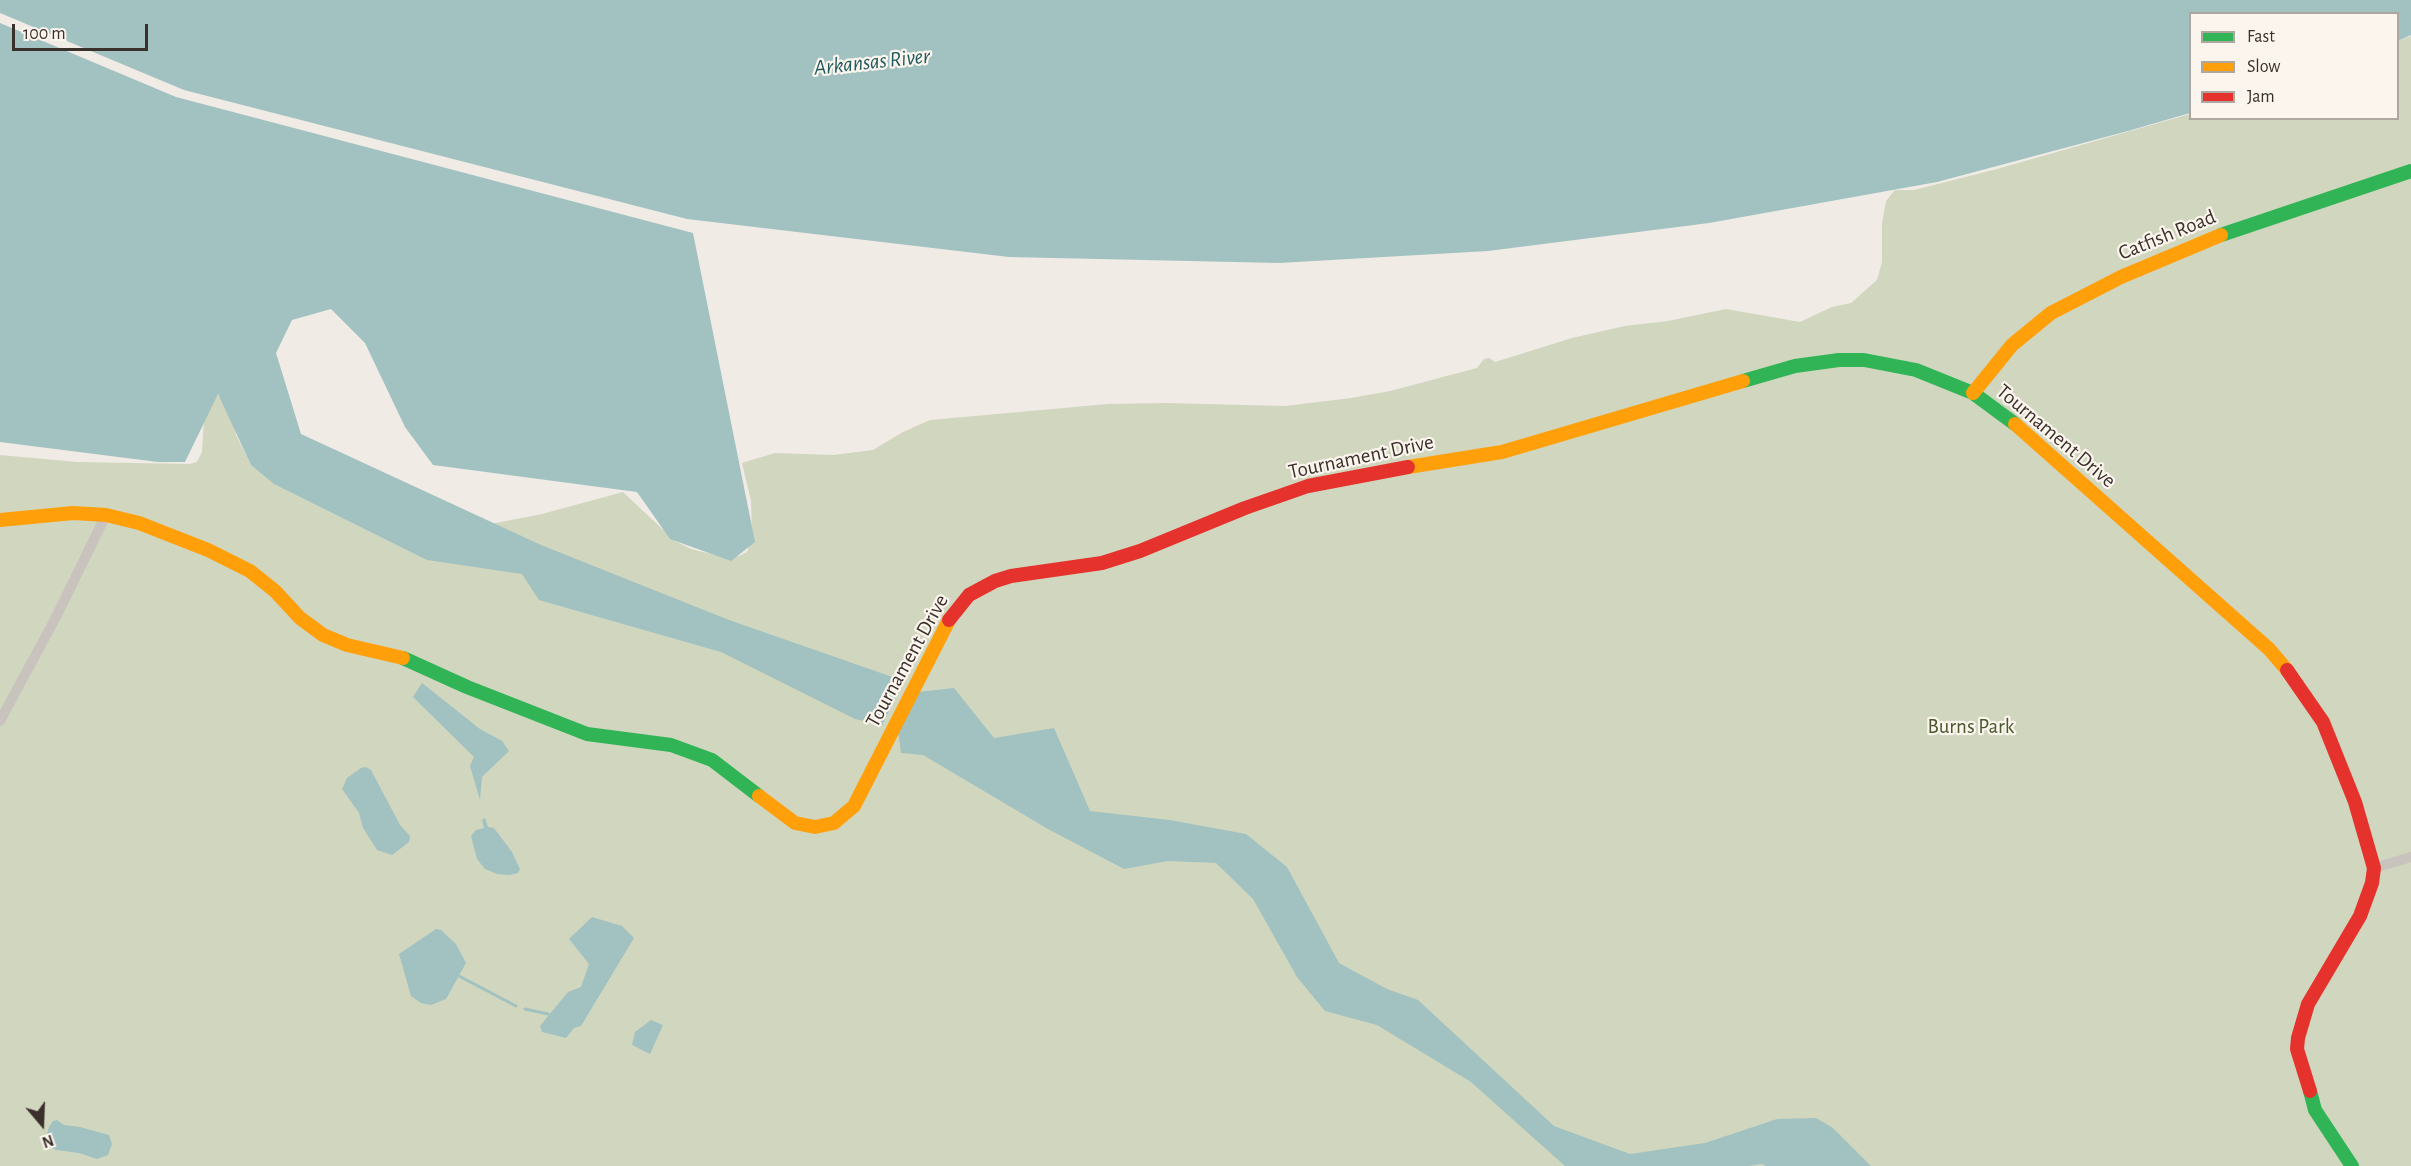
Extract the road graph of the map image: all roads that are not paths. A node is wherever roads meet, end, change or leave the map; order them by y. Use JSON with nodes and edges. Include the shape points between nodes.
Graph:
{"nodes":[{"id":1,"x":2411,"y":171,"type":"edge"},
{"id":2,"x":1972,"y":393,"type":"junction"},
{"id":3,"x":106,"y":515,"type":"junction"},
{"id":4,"x":0,"y":520,"type":"edge"},
{"id":5,"x":0,"y":722,"type":"edge"},
{"id":6,"x":2411,"y":857,"type":"edge"},
{"id":7,"x":2374,"y":868,"type":"junction"},
{"id":8,"x":2352,"y":1166,"type":"edge"}],
"edges":[{"from":1,"to":2,"type":"street","name":"Catfish Road","via":[[2202,242],[2121,277],[2032,327]]},
{"from":2,"to":3,"type":"street","name":"Tournament Drive","via":[[1916,369],[1881,362],[1812,363],[1502,452],[1308,486],[1140,551],[1102,562],[1011,576],[986,585],[969,595],[951,616],[854,806],[834,823],[815,827],[795,823],[712,760],[671,745],[587,734],[397,655],[323,635],[250,571],[139,523]]},
{"from":2,"to":7,"type":"street","name":"Tournament Drive","via":[[2009,419],[2256,637],[2287,669],[2314,705],[2342,764]]},
{"from":3,"to":4,"type":"street","name":"Tournament Drive","via":[[72,513]]},
{"from":3,"to":5,"type":"street"},
{"from":6,"to":7,"type":"street"},
{"from":7,"to":8,"type":"street","name":"Tournament Drive","via":[[2360,916],[2308,1004],[2298,1038],[2299,1060],[2315,1110]]}]}
